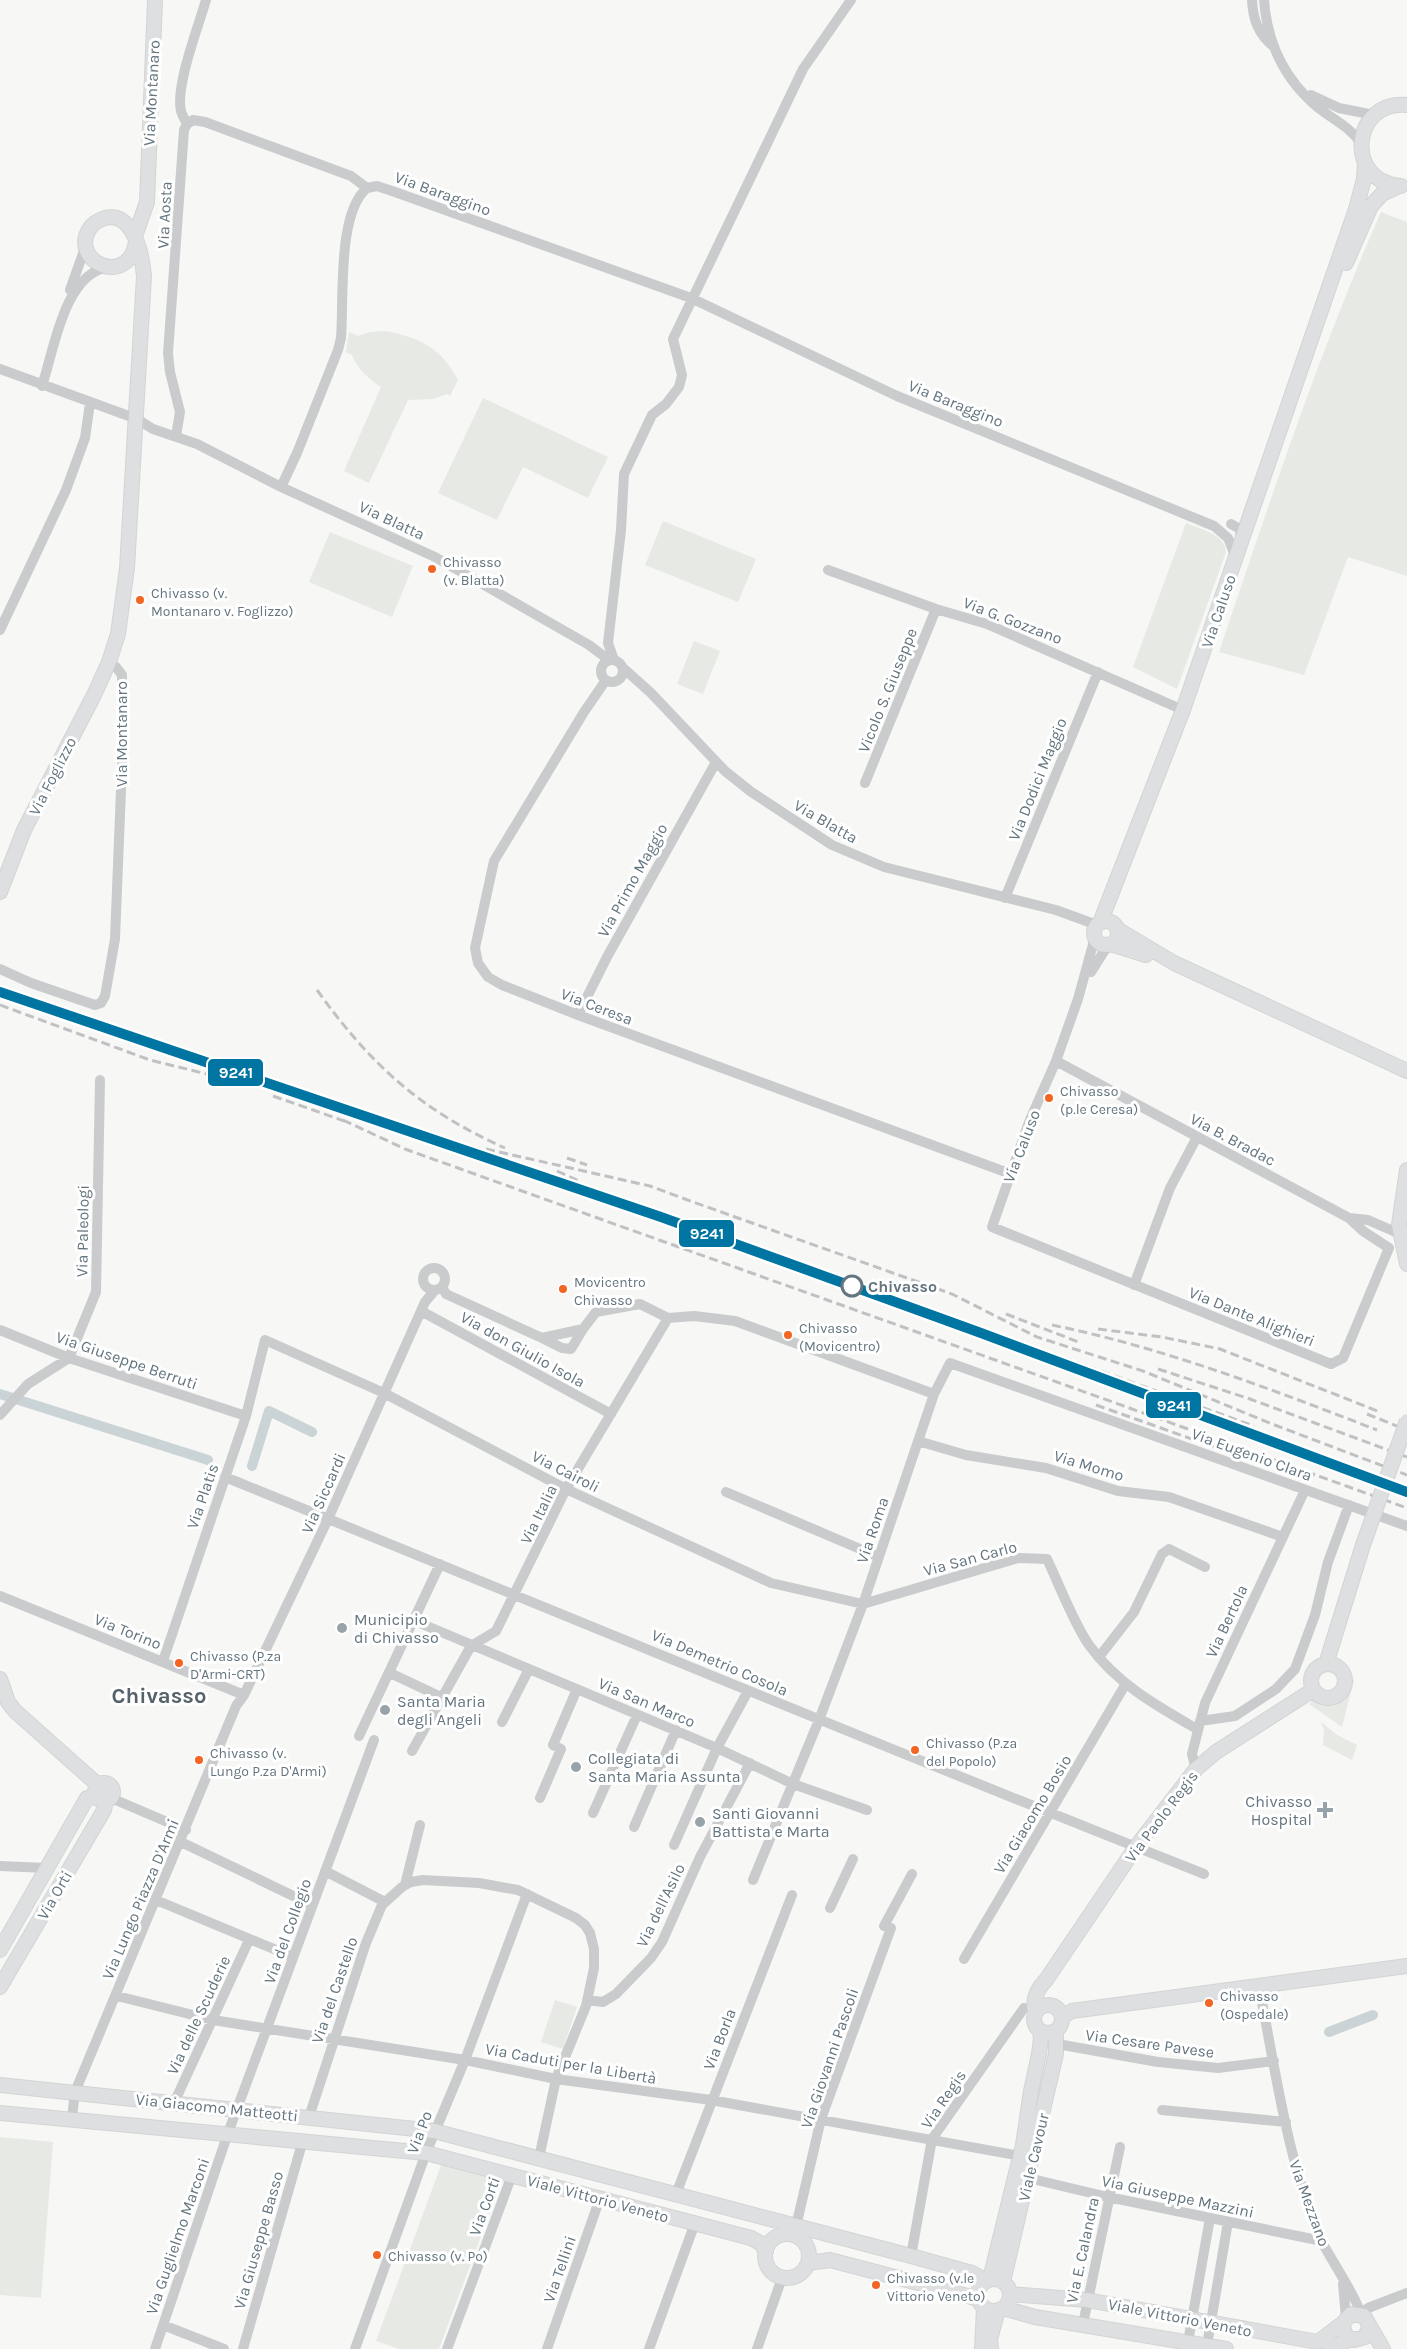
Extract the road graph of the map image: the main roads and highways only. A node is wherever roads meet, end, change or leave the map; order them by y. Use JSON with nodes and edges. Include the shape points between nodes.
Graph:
{"nodes":[{"id":1,"x":155,"y":0,"type":"edge"},
{"id":2,"x":1406,"y":104,"type":"edge"},
{"id":3,"x":1365,"y":163,"type":"junction"},
{"id":4,"x":147,"y":186,"type":"junction"},
{"id":5,"x":1403,"y":186,"type":"edge"},
{"id":6,"x":115,"y":218,"type":"junction"},
{"id":7,"x":135,"y":239,"type":"junction"},
{"id":8,"x":114,"y":266,"type":"junction"},
{"id":9,"x":142,"y":291,"type":"junction"},
{"id":10,"x":1315,"y":327,"type":"junction"},
{"id":11,"x":109,"y":662,"type":"joint"},
{"id":12,"x":0,"y":892,"type":"edge"},
{"id":13,"x":1113,"y":892,"type":"junction"},
{"id":14,"x":1116,"y":928,"type":"junction"},
{"id":15,"x":1097,"y":929,"type":"junction"},
{"id":16,"x":1109,"y":945,"type":"junction"},
{"id":17,"x":1174,"y":963,"type":"junction"},
{"id":18,"x":1407,"y":1071,"type":"edge"},
{"id":19,"x":1407,"y":1170,"type":"edge"},
{"id":20,"x":1407,"y":1264,"type":"edge"},
{"id":21,"x":1407,"y":1421,"type":"edge"},
{"id":22,"x":1326,"y":1664,"type":"junction"},
{"id":23,"x":0,"y":1679,"type":"edge"},
{"id":24,"x":1313,"y":1690,"type":"junction"},
{"id":25,"x":103,"y":1795,"type":"junction"},
{"id":26,"x":0,"y":1950,"type":"edge"},
{"id":27,"x":1407,"y":1966,"type":"edge"},
{"id":28,"x":1046,"y":1980,"type":"junction"},
{"id":29,"x":0,"y":1987,"type":"edge"},
{"id":30,"x":1030,"y":2011,"type":"junction"},
{"id":31,"x":1058,"y":2025,"type":"junction"},
{"id":32,"x":1040,"y":2031,"type":"junction"},
{"id":33,"x":0,"y":2085,"type":"edge"},
{"id":34,"x":0,"y":2113,"type":"edge"},
{"id":35,"x":435,"y":2131,"type":"joint"},
{"id":36,"x":426,"y":2152,"type":"joint"},
{"id":37,"x":795,"y":2233,"type":"junction"},
{"id":38,"x":766,"y":2251,"type":"junction"},
{"id":39,"x":808,"y":2263,"type":"junction"},
{"id":40,"x":998,"y":2284,"type":"junction"},
{"id":41,"x":991,"y":2306,"type":"junction"},
{"id":42,"x":1344,"y":2320,"type":"junction"},
{"id":43,"x":1369,"y":2328,"type":"junction"},
{"id":44,"x":1354,"y":2339,"type":"junction"},
{"id":45,"x":982,"y":2349,"type":"edge"},
{"id":46,"x":991,"y":2349,"type":"edge"},
{"id":47,"x":1226,"y":2349,"type":"edge"},
{"id":48,"x":1330,"y":2349,"type":"edge"},
{"id":49,"x":1374,"y":2349,"type":"edge"},
{"id":50,"x":1383,"y":2349,"type":"edge"}],
"edges":[{"from":1,"to":4,"type":"main road","name":"Via Montanaro"},
{"from":2,"to":3,"type":"main road","via":[[1385,108],[1374,115],[1361,143]]},
{"from":3,"to":5,"type":"main road","via":[[1381,180]]},
{"from":3,"to":10,"type":"main road","name":"Via Caluso","via":[[1356,209]]},
{"from":4,"to":6,"type":"main road","name":"Via Montanaro","via":[[139,208]]},
{"from":4,"to":7,"type":"main road","name":"Via Montanaro","via":[[147,202]]},
{"from":5,"to":10,"type":"main road","name":"Via Caluso","via":[[1382,194],[1371,206]]},
{"from":6,"to":7,"type":"main road","via":[[126,222]]},
{"from":6,"to":8,"type":"main road","via":[[94,223],[86,237],[93,260]]},
{"from":7,"to":8,"type":"main road","via":[[130,258]]},
{"from":7,"to":9,"type":"main road","name":"Via Montanaro","via":[[143,269]]},
{"from":8,"to":9,"type":"main road","via":[[134,273]]},
{"from":9,"to":11,"type":"main road","name":"Via Montanaro","via":[[124,599]]},
{"from":10,"to":13,"type":"main road","name":"Via Caluso","via":[[1183,710]]},
{"from":11,"to":12,"type":"main road","name":"Via Foglizzo","via":[[24,830]]},
{"from":13,"to":14,"type":"main road","name":"Via Caluso"},
{"from":13,"to":15,"type":"main road","name":"Via Caluso"},
{"from":14,"to":15,"type":"main road","via":[[1106,921]]},
{"from":14,"to":16,"type":"main road","via":[[1116,939]]},
{"from":14,"to":17,"type":"main road"},
{"from":15,"to":16,"type":"main road","via":[[1100,944]]},
{"from":16,"to":17,"type":"main road"},
{"from":17,"to":18,"type":"main road"},
{"from":19,"to":20,"type":"main road","via":[[1399,1225]]},
{"from":21,"to":22,"type":"main road","bridge":true},
{"from":22,"to":24,"type":"main road","via":[[1313,1674]]},
{"from":22,"to":24,"type":"main road","via":[[1345,1675],[1345,1687],[1328,1699]]},
{"from":23,"to":25,"type":"main road","via":[[15,1711]]},
{"from":24,"to":28,"type":"main road","name":"Via Paolo Regis","via":[[1215,1752],[1196,1769],[1136,1847]]},
{"from":25,"to":26,"type":"main road","name":"Via Orti","via":[[87,1798]]},
{"from":25,"to":29,"type":"main road","name":"Via Orti","via":[[104,1810]]},
{"from":27,"to":31,"type":"main road","via":[[1072,2011]]},
{"from":28,"to":30,"type":"main road","name":"Via Paolo Regis"},
{"from":28,"to":31,"type":"main road"},
{"from":30,"to":31,"type":"main road","via":[[1047,2005]]},
{"from":30,"to":32,"type":"main road","name":"Viale Cavour"},
{"from":31,"to":32,"type":"main road","via":[[1048,2034]]},
{"from":31,"to":40,"type":"main road","name":"Viale Cavour","via":[[1028,2178]]},
{"from":32,"to":40,"type":"main road","name":"Viale Cavour"},
{"from":33,"to":35,"type":"main road","name":"Via Giacomo Matteotti"},
{"from":34,"to":36,"type":"main road","name":"Via Giacomo Matteotti"},
{"from":35,"to":37,"type":"main road","name":"Viale Vittorio Veneto","via":[[774,2220]]},
{"from":36,"to":38,"type":"main road","name":"Viale Vittorio Veneto","via":[[751,2238]]},
{"from":37,"to":38,"type":"main road","via":[[775,2238]]},
{"from":37,"to":39,"type":"main road","via":[[809,2252]]},
{"from":37,"to":40,"type":"main road","name":"Viale Vittorio Veneto","via":[[812,2229],[972,2273]]},
{"from":38,"to":39,"type":"main road","via":[[770,2270],[782,2278],[801,2274]]},
{"from":39,"to":41,"type":"main road","name":"Viale Vittorio Veneto","via":[[830,2260]]},
{"from":40,"to":41,"type":"main road","via":[[1007,2304]]},
{"from":40,"to":41,"type":"main road","via":[[979,2289]]},
{"from":40,"to":42,"type":"main road","name":"Viale Vittorio Veneto","via":[[1318,2342]]},
{"from":41,"to":45,"type":"main road"},
{"from":41,"to":46,"type":"main road"},
{"from":41,"to":47,"type":"main road","name":"Viale Vittorio Veneto"},
{"from":42,"to":43,"type":"main road","name":"Via Mezzano","via":[[1351,2314],[1360,2314]]},
{"from":42,"to":44,"type":"main road","name":"Via Mezzano","via":[[1343,2332]]},
{"from":43,"to":44,"type":"main road","via":[[1365,2337]]},
{"from":43,"to":50,"type":"main road","name":"Via Mezzano"},
{"from":44,"to":48,"type":"main road"},
{"from":44,"to":49,"type":"main road"}]}
